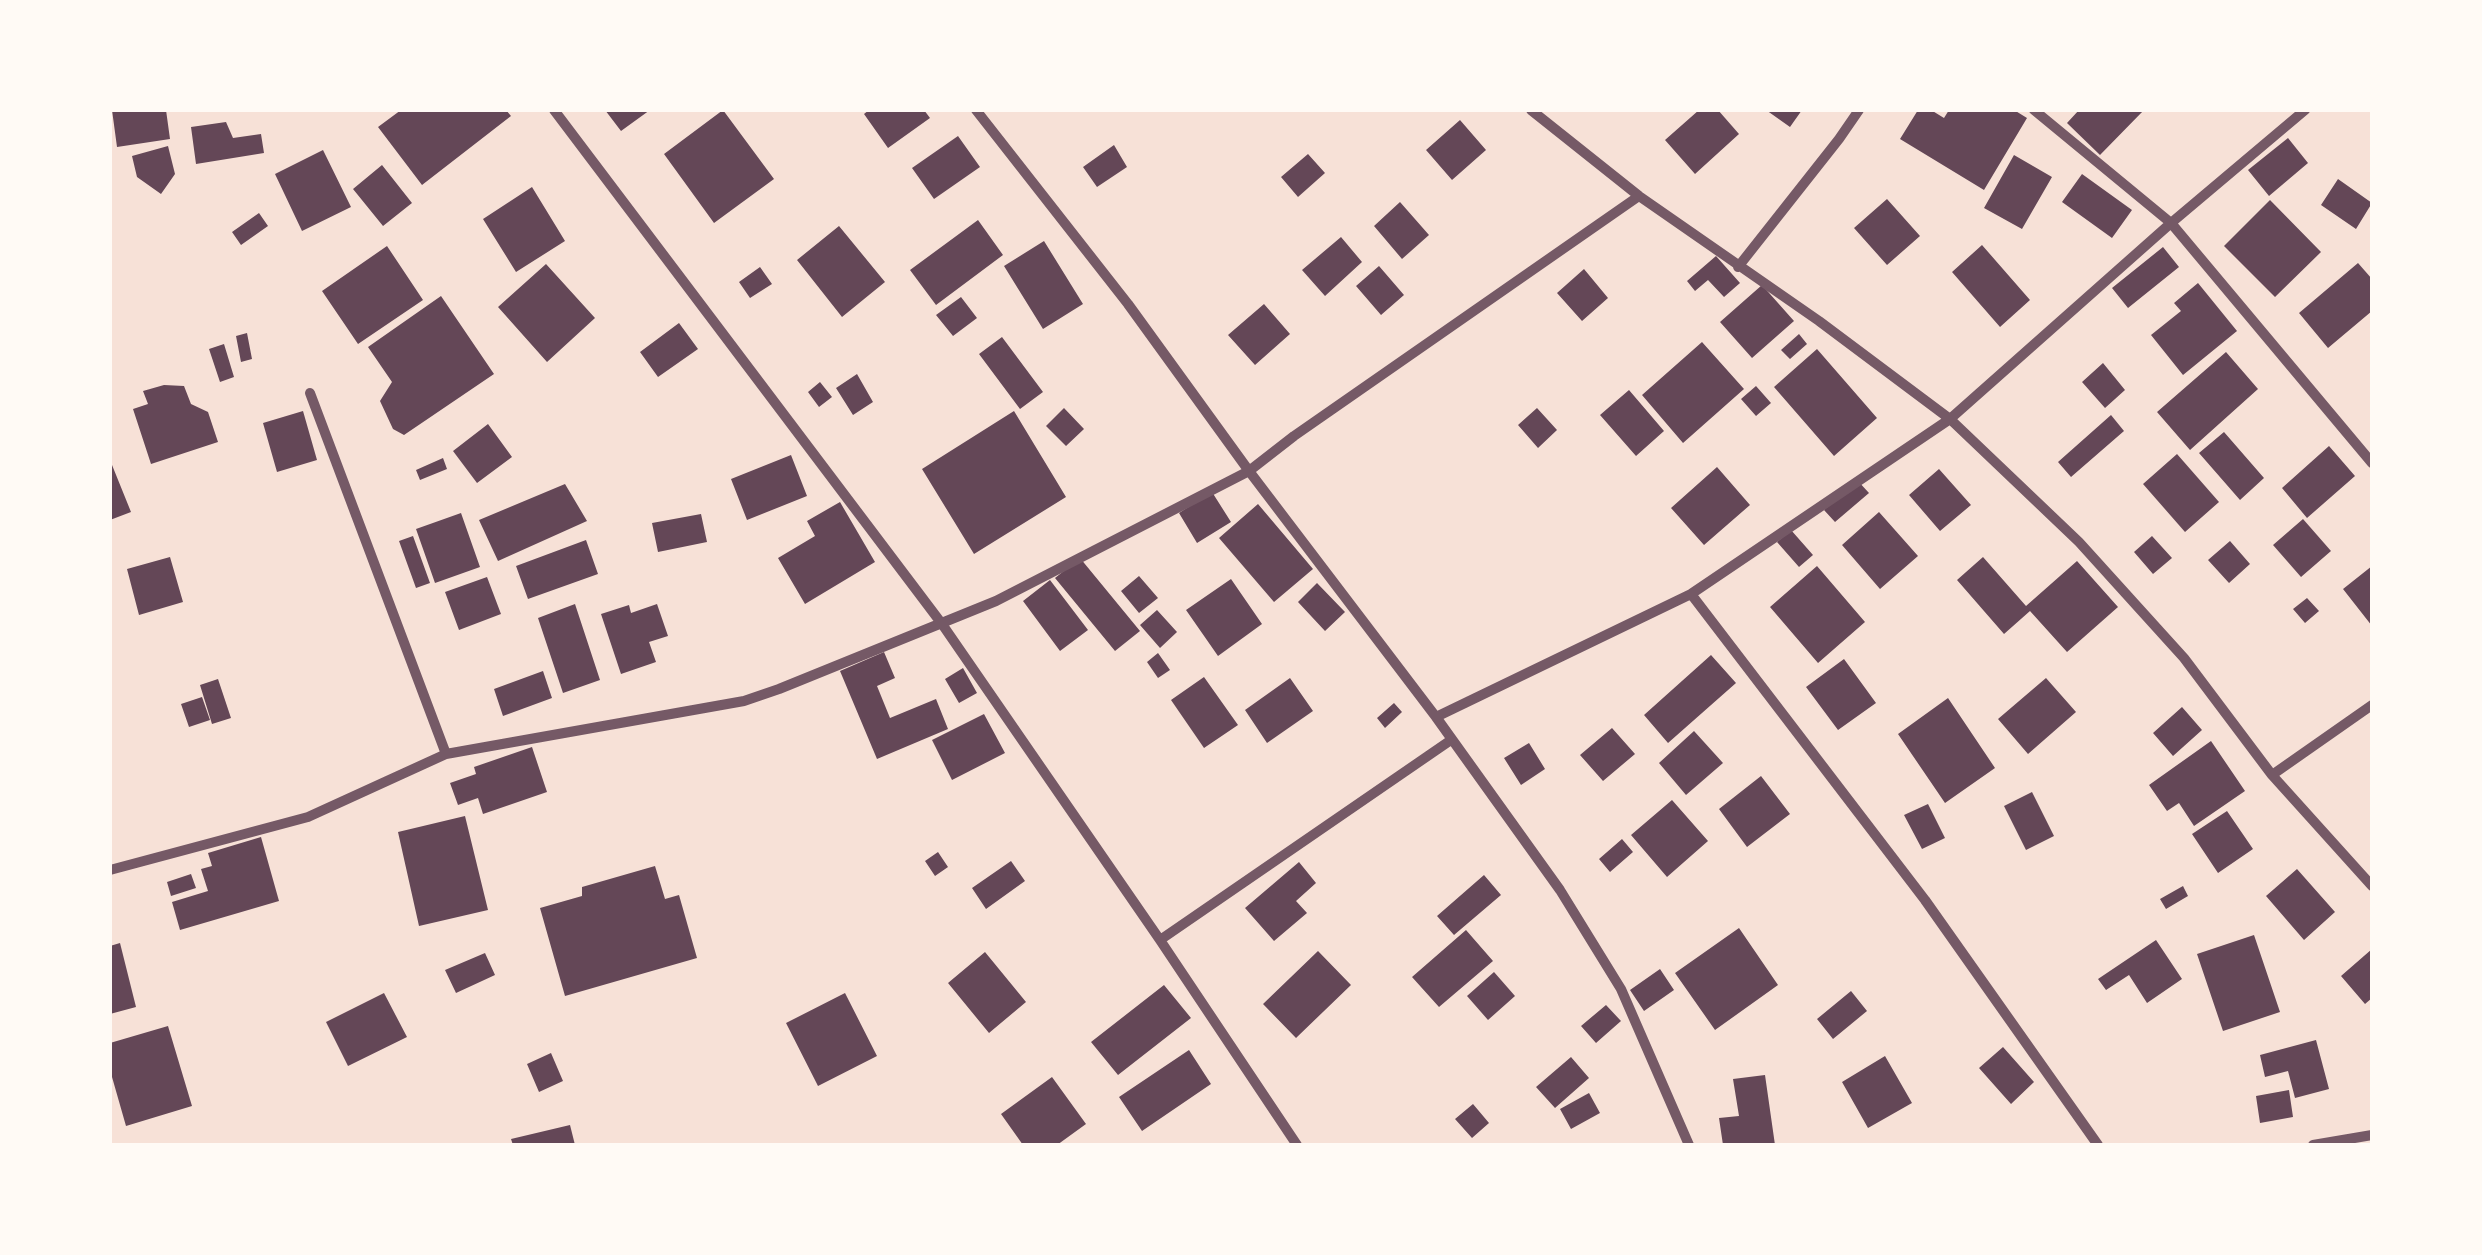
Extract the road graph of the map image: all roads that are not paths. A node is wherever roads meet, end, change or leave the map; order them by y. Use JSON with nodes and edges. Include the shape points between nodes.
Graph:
{"nodes":[{"id":1,"x":554,"y":110,"type":"edge"},
{"id":2,"x":976,"y":110,"type":"edge"},
{"id":3,"x":1532,"y":110,"type":"edge"},
{"id":4,"x":1858,"y":110,"type":"edge"},
{"id":5,"x":2034,"y":110,"type":"edge"},
{"id":6,"x":2305,"y":110,"type":"edge"},
{"id":7,"x":1639,"y":196,"type":"junction"},
{"id":8,"x":2171,"y":223,"type":"junction"},
{"id":9,"x":1738,"y":267,"type":"junction"},
{"id":10,"x":310,"y":393,"type":"dead end"},
{"id":11,"x":1950,"y":419,"type":"junction"},
{"id":12,"x":2372,"y":463,"type":"edge"},
{"id":13,"x":1250,"y":472,"type":"junction"},
{"id":14,"x":1691,"y":594,"type":"junction"},
{"id":15,"x":942,"y":624,"type":"junction"},
{"id":16,"x":2372,"y":705,"type":"edge"},
{"id":17,"x":1436,"y":717,"type":"junction"},
{"id":18,"x":1451,"y":740,"type":"junction"},
{"id":19,"x":446,"y":754,"type":"junction"},
{"id":20,"x":2272,"y":775,"type":"junction"},
{"id":21,"x":110,"y":870,"type":"edge"},
{"id":22,"x":2372,"y":886,"type":"edge"},
{"id":23,"x":1160,"y":940,"type":"junction"},
{"id":24,"x":2372,"y":1135,"type":"edge"},
{"id":25,"x":1297,"y":1145,"type":"edge"},
{"id":26,"x":1689,"y":1145,"type":"edge"},
{"id":27,"x":2098,"y":1145,"type":"edge"},
{"id":28,"x":2314,"y":1145,"type":"edge"}],
"edges":[{"from":1,"to":15,"type":"street"},
{"from":2,"to":13,"type":"street"},
{"from":3,"to":7,"type":"street"},
{"from":4,"to":9,"type":"street"},
{"from":5,"to":8,"type":"street"},
{"from":6,"to":8,"type":"street"},
{"from":7,"to":9,"type":"street"},
{"from":7,"to":13,"type":"street"},
{"from":8,"to":11,"type":"street"},
{"from":8,"to":12,"type":"street"},
{"from":9,"to":11,"type":"street"},
{"from":10,"to":19,"type":"street"},
{"from":11,"to":14,"type":"street"},
{"from":11,"to":20,"type":"street","via":[[2080,542],[2184,658]]},
{"from":13,"to":15,"type":"street"},
{"from":13,"to":17,"type":"street"},
{"from":14,"to":17,"type":"street"},
{"from":14,"to":27,"type":"street","via":[[1925,900]]},
{"from":15,"to":19,"type":"street","via":[[744,700]]},
{"from":15,"to":23,"type":"street"},
{"from":16,"to":20,"type":"street"},
{"from":17,"to":18,"type":"street"},
{"from":18,"to":23,"type":"street"},
{"from":18,"to":26,"type":"street","via":[[1560,890],[1621,989]]},
{"from":19,"to":21,"type":"street","via":[[308,816]]},
{"from":20,"to":22,"type":"street"},
{"from":23,"to":25,"type":"street"},
{"from":24,"to":28,"type":"street"}]}
